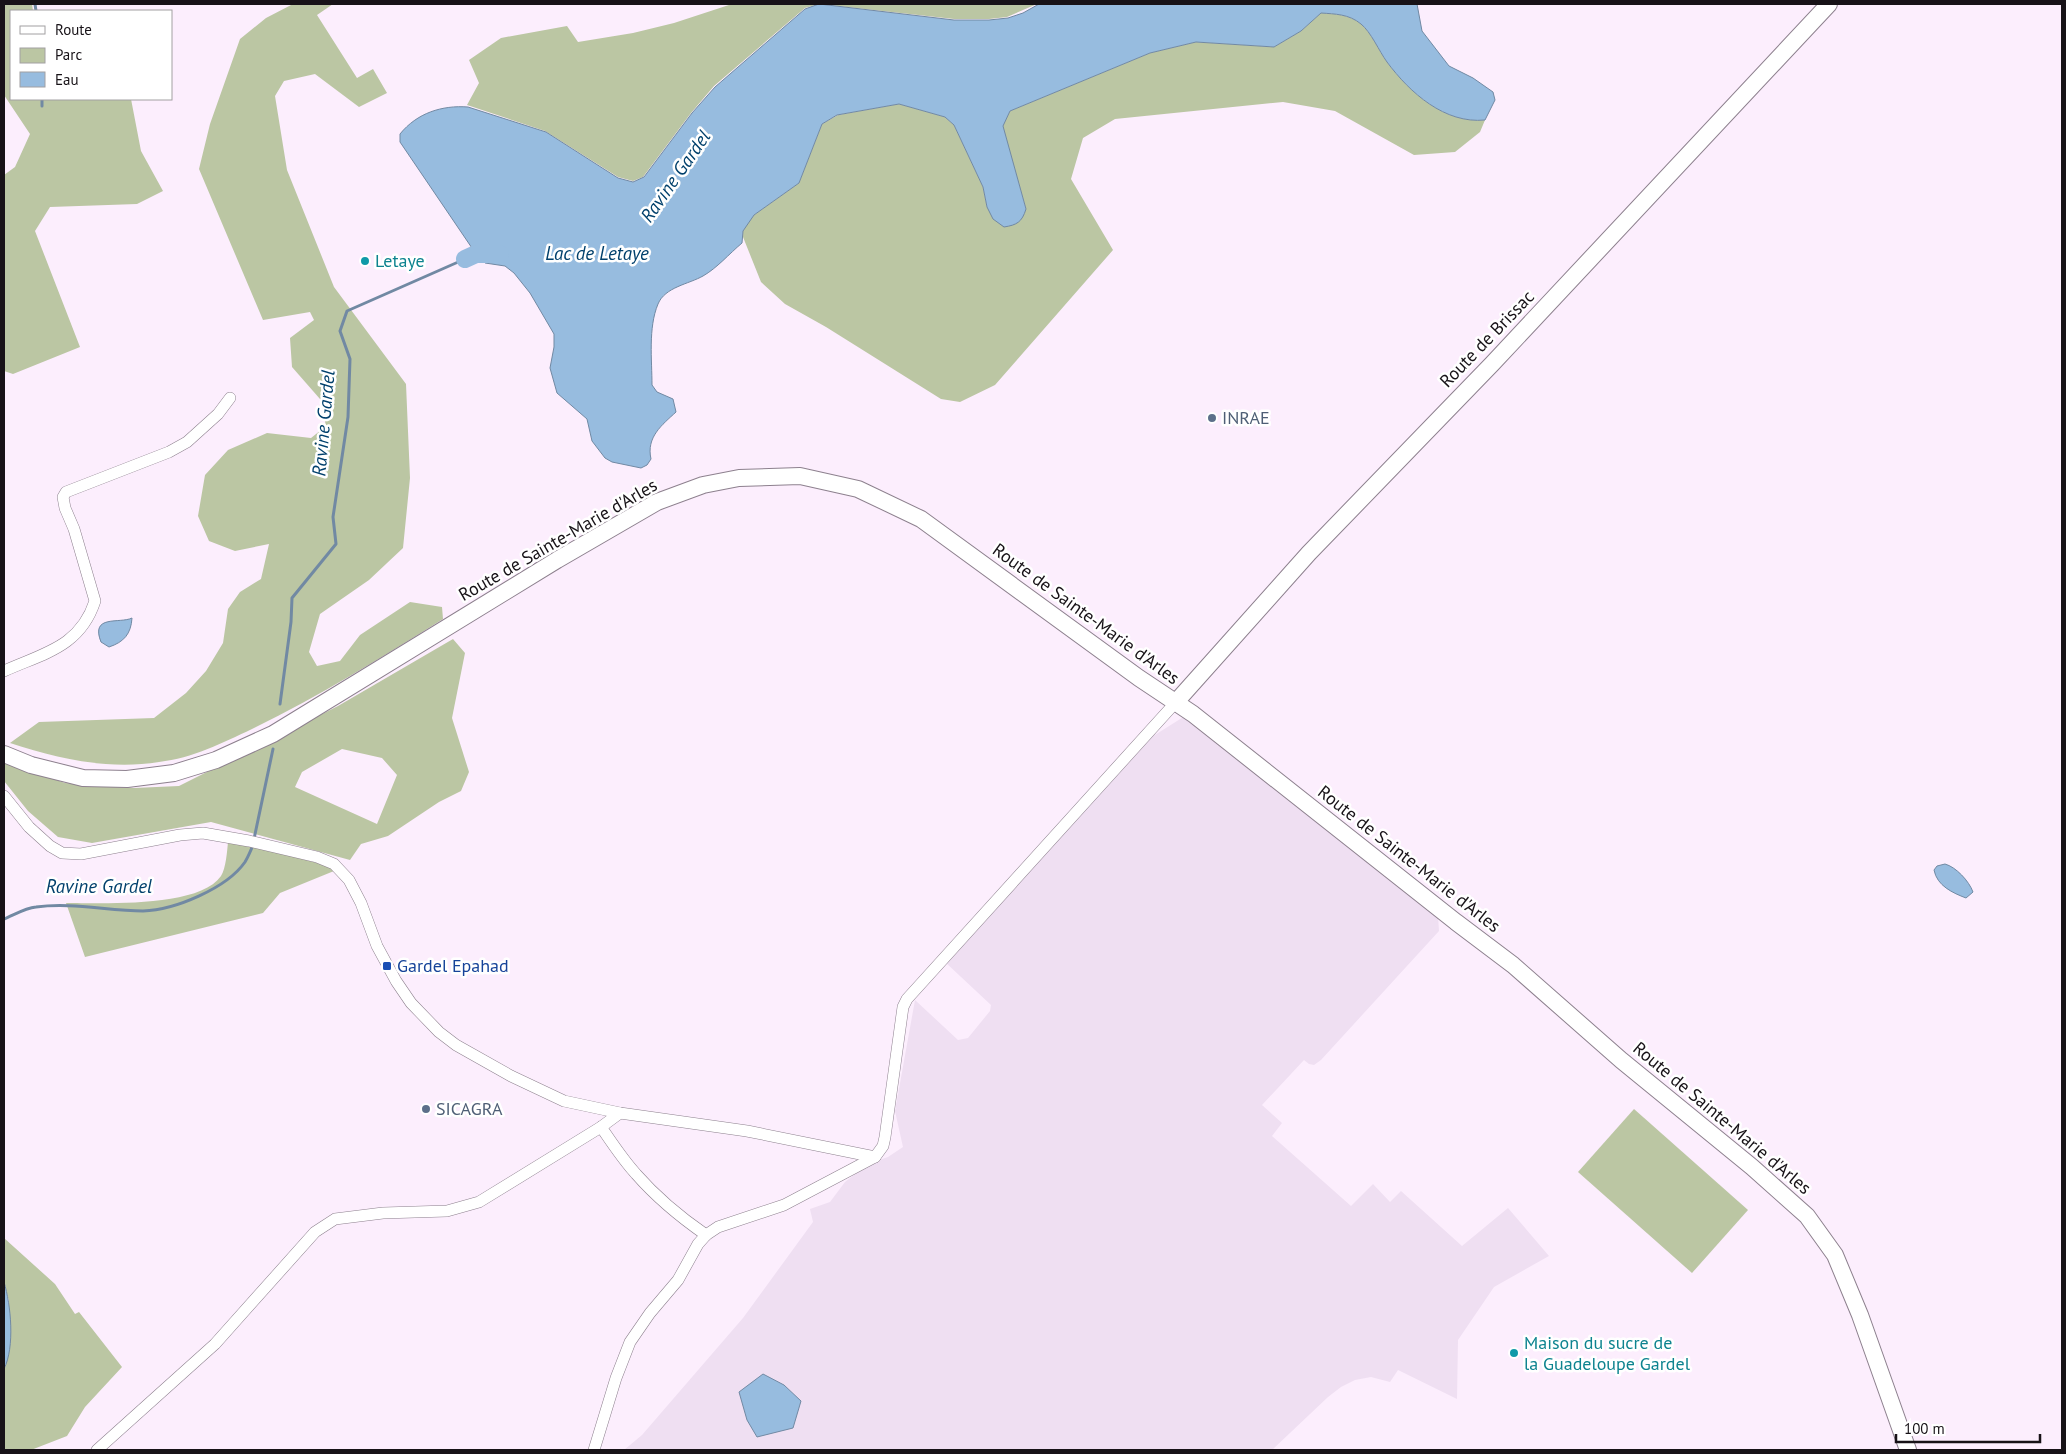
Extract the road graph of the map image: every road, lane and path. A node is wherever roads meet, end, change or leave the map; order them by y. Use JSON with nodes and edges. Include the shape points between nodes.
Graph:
{"nodes":[{"id":1,"x":1829,"y":4,"type":"edge"},
{"id":2,"x":230,"y":398,"type":"dead end"},
{"id":3,"x":4,"y":671,"type":"edge"},
{"id":4,"x":1176,"y":702,"type":"junction"},
{"id":5,"x":4,"y":754,"type":"edge"},
{"id":6,"x":4,"y":796,"type":"edge"},
{"id":7,"x":620,"y":1114,"type":"junction"},
{"id":8,"x":601,"y":1127,"type":"junction"},
{"id":9,"x":876,"y":1157,"type":"junction"},
{"id":10,"x":706,"y":1234,"type":"junction"},
{"id":11,"x":97,"y":1450,"type":"edge"},
{"id":12,"x":594,"y":1450,"type":"edge"},
{"id":13,"x":1908,"y":1450,"type":"edge"}],
"edges":[{"from":1,"to":4,"type":"main road","name":"Route de Brissac","via":[[1492,364],[1309,553]]},
{"from":2,"to":3,"type":"street","via":[[218,414],[187,442],[66,492],[64,508],[74,529],[95,601],[92,612],[74,638]]},
{"from":4,"to":5,"type":"main road","name":"Route de Sainte-Marie d'Arles","via":[[921,519],[858,489],[800,476],[739,478],[703,485],[657,502],[273,734],[216,760],[174,772],[128,779],[83,778],[31,765]]},
{"from":4,"to":9,"type":"street","via":[[907,999],[903,1007],[886,1137]]},
{"from":4,"to":13,"type":"main road","name":"Route de Sainte-Marie d'Arles","via":[[1513,965],[1807,1216],[1835,1256],[1860,1315]]},
{"from":6,"to":7,"type":"street","via":[[29,827],[62,853],[81,854],[203,833],[317,856],[334,864],[349,880],[361,903],[387,966],[411,1003],[438,1032],[511,1076],[564,1101]]},
{"from":7,"to":8,"type":"street"},
{"from":7,"to":9,"type":"street","via":[[747,1131]]},
{"from":8,"to":10,"type":"street","via":[[635,1173],[659,1198]]},
{"from":8,"to":11,"type":"street","via":[[479,1202],[447,1211],[383,1213],[335,1219],[315,1232],[215,1344]]},
{"from":9,"to":10,"type":"street","via":[[784,1205]]},
{"from":10,"to":12,"type":"street","via":[[678,1280],[630,1342]]}]}
